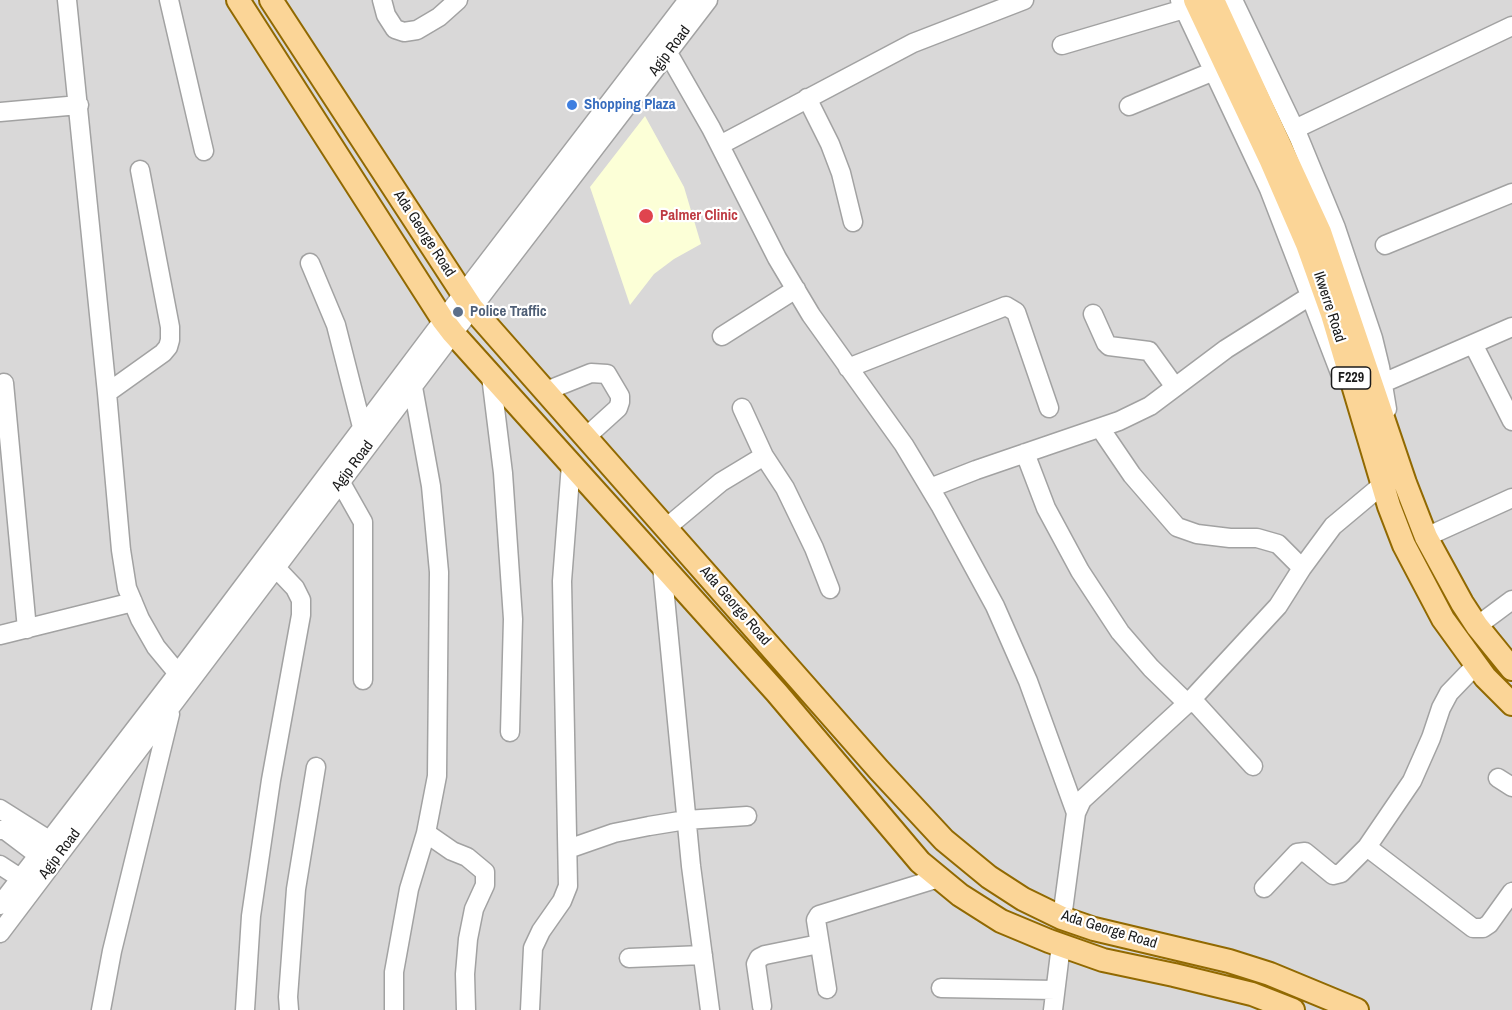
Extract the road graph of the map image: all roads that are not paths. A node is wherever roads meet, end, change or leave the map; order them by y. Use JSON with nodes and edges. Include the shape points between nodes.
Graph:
{"nodes":[{"id":1,"x":67,"y":0,"type":"edge"},
{"id":2,"x":169,"y":0,"type":"edge"},
{"id":3,"x":238,"y":0,"type":"edge"},
{"id":4,"x":271,"y":0,"type":"edge"},
{"id":5,"x":382,"y":0,"type":"edge"},
{"id":6,"x":458,"y":0,"type":"edge"},
{"id":7,"x":688,"y":0,"type":"edge"},
{"id":8,"x":708,"y":0,"type":"edge"},
{"id":9,"x":1024,"y":0,"type":"edge"},
{"id":10,"x":1213,"y":0,"type":"edge"},
{"id":11,"x":1233,"y":0,"type":"edge"},
{"id":12,"x":1186,"y":3,"type":"edge"},
{"id":13,"x":1512,"y":26,"type":"edge"},
{"id":14,"x":1220,"y":34,"type":"junction"},
{"id":15,"x":1062,"y":45,"type":"dead end"},
{"id":16,"x":668,"y":53,"type":"junction"},
{"id":17,"x":1214,"y":71,"type":"junction"},
{"id":18,"x":807,"y":98,"type":"junction"},
{"id":19,"x":79,"y":105,"type":"junction"},
{"id":20,"x":1129,"y":106,"type":"dead end"},
{"id":21,"x":0,"y":112,"type":"edge"},
{"id":22,"x":1295,"y":129,"type":"junction"},
{"id":23,"x":720,"y":145,"type":"junction"},
{"id":24,"x":204,"y":151,"type":"dead end"},
{"id":25,"x":140,"y":170,"type":"dead end"},
{"id":26,"x":1512,"y":193,"type":"edge"},
{"id":27,"x":853,"y":222,"type":"dead end"},
{"id":28,"x":1384,"y":245,"type":"dead end"},
{"id":29,"x":310,"y":263,"type":"dead end"},
{"id":30,"x":796,"y":289,"type":"junction"},
{"id":31,"x":1310,"y":296,"type":"junction"},
{"id":32,"x":468,"y":301,"type":"junction"},
{"id":33,"x":1093,"y":314,"type":"dead end"},
{"id":34,"x":448,"y":327,"type":"junction"},
{"id":35,"x":1512,"y":327,"type":"edge"},
{"id":36,"x":722,"y":336,"type":"dead end"},
{"id":37,"x":1473,"y":344,"type":"junction"},
{"id":38,"x":848,"y":368,"type":"junction"},
{"id":39,"x":491,"y":376,"type":"junction"},
{"id":40,"x":4,"y":383,"type":"dead end"},
{"id":41,"x":1383,"y":383,"type":"junction"},
{"id":42,"x":413,"y":387,"type":"junction"},
{"id":43,"x":1175,"y":387,"type":"junction"},
{"id":44,"x":546,"y":391,"type":"junction"},
{"id":45,"x":107,"y":393,"type":"junction"},
{"id":46,"x":742,"y":408,"type":"dead end"},
{"id":47,"x":1049,"y":408,"type":"dead end"},
{"id":48,"x":1361,"y":413,"type":"junction"},
{"id":49,"x":1512,"y":421,"type":"edge"},
{"id":50,"x":362,"y":427,"type":"junction"},
{"id":51,"x":1100,"y":428,"type":"junction"},
{"id":52,"x":586,"y":437,"type":"junction"},
{"id":53,"x":1391,"y":444,"type":"junction"},
{"id":54,"x":1025,"y":453,"type":"junction"},
{"id":55,"x":764,"y":456,"type":"junction"},
{"id":56,"x":571,"y":464,"type":"junction"},
{"id":57,"x":341,"y":483,"type":"junction"},
{"id":58,"x":1382,"y":485,"type":"junction"},
{"id":59,"x":930,"y":488,"type":"junction"},
{"id":60,"x":1512,"y":498,"type":"edge"},
{"id":61,"x":666,"y":528,"type":"junction"},
{"id":62,"x":1426,"y":537,"type":"junction"},
{"id":63,"x":662,"y":566,"type":"junction"},
{"id":64,"x":276,"y":568,"type":"junction"},
{"id":65,"x":1302,"y":568,"type":"junction"},
{"id":66,"x":830,"y":589,"type":"dead end"},
{"id":67,"x":1512,"y":600,"type":"edge"},
{"id":68,"x":133,"y":602,"type":"junction"},
{"id":69,"x":1477,"y":626,"type":"junction"},
{"id":70,"x":27,"y":628,"type":"junction"},
{"id":71,"x":0,"y":635,"type":"edge"},
{"id":72,"x":1476,"y":666,"type":"junction"},
{"id":73,"x":1512,"y":669,"type":"edge"},
{"id":74,"x":183,"y":679,"type":"junction"},
{"id":75,"x":363,"y":680,"type":"dead end"},
{"id":76,"x":1190,"y":701,"type":"junction"},
{"id":77,"x":1512,"y":704,"type":"edge"},
{"id":78,"x":172,"y":707,"type":"junction"},
{"id":79,"x":510,"y":732,"type":"dead end"},
{"id":80,"x":316,"y":766,"type":"dead end"},
{"id":81,"x":1253,"y":766,"type":"dead end"},
{"id":82,"x":0,"y":809,"type":"edge"},
{"id":83,"x":1076,"y":813,"type":"junction"},
{"id":84,"x":747,"y":816,"type":"dead end"},
{"id":85,"x":686,"y":820,"type":"junction"},
{"id":86,"x":0,"y":830,"type":"edge"},
{"id":87,"x":426,"y":833,"type":"junction"},
{"id":88,"x":1367,"y":847,"type":"junction"},
{"id":89,"x":44,"y":848,"type":"junction"},
{"id":90,"x":568,"y":849,"type":"junction"},
{"id":91,"x":0,"y":864,"type":"edge"},
{"id":92,"x":20,"y":878,"type":"junction"},
{"id":93,"x":939,"y":878,"type":"junction"},
{"id":94,"x":1264,"y":888,"type":"dead end"},
{"id":95,"x":1512,"y":892,"type":"edge"},
{"id":96,"x":0,"y":905,"type":"edge"},
{"id":97,"x":1062,"y":918,"type":"junction"},
{"id":98,"x":0,"y":933,"type":"edge"},
{"id":99,"x":819,"y":944,"type":"junction"},
{"id":100,"x":1061,"y":945,"type":"junction"},
{"id":101,"x":703,"y":956,"type":"junction"},
{"id":102,"x":629,"y":958,"type":"dead end"},
{"id":103,"x":941,"y":988,"type":"dead end"},
{"id":104,"x":827,"y":989,"type":"dead end"},
{"id":105,"x":1055,"y":990,"type":"junction"},
{"id":106,"x":762,"y":1006,"type":"dead end"},
{"id":107,"x":101,"y":1010,"type":"edge"},
{"id":108,"x":245,"y":1010,"type":"edge"},
{"id":109,"x":290,"y":1010,"type":"edge"},
{"id":110,"x":394,"y":1010,"type":"edge"},
{"id":111,"x":466,"y":1010,"type":"edge"},
{"id":112,"x":530,"y":1010,"type":"edge"},
{"id":113,"x":710,"y":1010,"type":"edge"},
{"id":114,"x":1053,"y":1010,"type":"edge"},
{"id":115,"x":1293,"y":1010,"type":"edge"},
{"id":116,"x":1357,"y":1010,"type":"edge"}],
"edges":[{"from":1,"to":19,"type":"street"},
{"from":2,"to":24,"type":"street"},
{"from":3,"to":34,"type":"main road","name":"Ada George Road"},
{"from":4,"to":32,"type":"main road","name":"Ada George Road"},
{"from":5,"to":6,"type":"street","via":[[395,29],[404,32],[417,30],[439,17]]},
{"from":7,"to":32,"type":"street","name":"Agip Road"},
{"from":8,"to":16,"type":"street","name":"Agip Road"},
{"from":9,"to":18,"type":"street","via":[[913,43]]},
{"from":10,"to":14,"type":"main road","name":"Ikwerre Road","number":"F229"},
{"from":11,"to":22,"type":"street"},
{"from":12,"to":14,"type":"main road","name":"Ikwerre Road","number":"F229"},
{"from":12,"to":15,"type":"street"},
{"from":12,"to":17,"type":"street"},
{"from":13,"to":22,"type":"street"},
{"from":14,"to":48,"type":"main road","name":"Ikwerre Road","number":"F229","via":[[1307,244]]},
{"from":14,"to":53,"type":"main road","name":"Ikwerre Road","number":"F229","via":[[1320,232]]},
{"from":16,"to":23,"type":"street"},
{"from":16,"to":32,"type":"street","name":"Agip Road"},
{"from":17,"to":20,"type":"street"},
{"from":17,"to":31,"type":"street","via":[[1269,189]]},
{"from":18,"to":23,"type":"street"},
{"from":18,"to":27,"type":"street","via":[[841,173]]},
{"from":19,"to":21,"type":"street"},
{"from":19,"to":45,"type":"street"},
{"from":22,"to":41,"type":"street","via":[[1355,281]]},
{"from":23,"to":30,"type":"street"},
{"from":25,"to":45,"type":"street","via":[[170,340],[163,353]]},
{"from":26,"to":28,"type":"street"},
{"from":29,"to":50,"type":"street","via":[[336,325]]},
{"from":30,"to":36,"type":"street"},
{"from":30,"to":38,"type":"street"},
{"from":31,"to":43,"type":"street","via":[[1226,349]]},
{"from":31,"to":48,"type":"street","via":[[1346,388]]},
{"from":32,"to":34,"type":"street","name":"Agip Road"},
{"from":32,"to":44,"type":"main road","name":"Ada George Road"},
{"from":33,"to":43,"type":"street","via":[[1109,346],[1149,351]]},
{"from":34,"to":39,"type":"main road","name":"Ada George Road"},
{"from":34,"to":42,"type":"street","name":"Agip Road"},
{"from":34,"to":50,"type":"street","name":"Agip Road"},
{"from":35,"to":37,"type":"street"},
{"from":37,"to":41,"type":"street"},
{"from":37,"to":49,"type":"street"},
{"from":38,"to":47,"type":"street","via":[[1006,306],[1016,312]]},
{"from":38,"to":59,"type":"street"},
{"from":39,"to":56,"type":"main road","name":"Ada George Road"},
{"from":39,"to":79,"type":"street","via":[[512,597]]},
{"from":40,"to":70,"type":"street"},
{"from":41,"to":53,"type":"street"},
{"from":42,"to":57,"type":"street","name":"Agip Road"},
{"from":42,"to":87,"type":"street","via":[[431,486],[439,572],[437,776]]},
{"from":43,"to":51,"type":"street","via":[[1150,406]]},
{"from":44,"to":52,"type":"main road","name":"Ada George Road"},
{"from":44,"to":52,"type":"street","via":[[591,373],[607,374],[620,396],[618,408]]},
{"from":45,"to":68,"type":"street","via":[[121,550]]},
{"from":46,"to":55,"type":"street"},
{"from":48,"to":58,"type":"main road","name":"Ikwerre Road","number":"F229"},
{"from":50,"to":74,"type":"street","name":"Agip Road"},
{"from":51,"to":54,"type":"street"},
{"from":51,"to":65,"type":"street","via":[[1132,475],[1177,527],[1197,534],[1257,538],[1278,544]]},
{"from":52,"to":61,"type":"main road","name":"Ada George Road"},
{"from":53,"to":62,"type":"main road","name":"Ikwerre Road","number":"F229"},
{"from":54,"to":59,"type":"street"},
{"from":54,"to":76,"type":"street","via":[[1046,508],[1080,571],[1120,632],[1151,668]]},
{"from":55,"to":61,"type":"street","via":[[721,482]]},
{"from":55,"to":66,"type":"street","via":[[785,488]]},
{"from":56,"to":63,"type":"main road","name":"Ada George Road"},
{"from":56,"to":90,"type":"street","via":[[562,581]]},
{"from":57,"to":64,"type":"street","name":"Agip Road"},
{"from":57,"to":75,"type":"street","via":[[363,522]]},
{"from":58,"to":65,"type":"street","via":[[1333,526]]},
{"from":58,"to":72,"type":"main road","name":"Ikwerre Road","number":"F229","via":[[1422,583]]},
{"from":59,"to":83,"type":"street","via":[[996,606]]},
{"from":60,"to":62,"type":"street"},
{"from":61,"to":97,"type":"main road","name":"Ada George Road","via":[[944,840],[998,882]]},
{"from":62,"to":69,"type":"main road","name":"Ikwerre Road","number":"F229"},
{"from":63,"to":85,"type":"street"},
{"from":63,"to":93,"type":"main road","name":"Ada George Road","via":[[777,693],[913,855]]},
{"from":64,"to":74,"type":"street","name":"Agip Road"},
{"from":64,"to":108,"type":"street","via":[[296,588],[301,615],[251,916]]},
{"from":65,"to":76,"type":"street","via":[[1278,606]]},
{"from":67,"to":69,"type":"street"},
{"from":68,"to":70,"type":"street"},
{"from":68,"to":74,"type":"street","via":[[156,647]]},
{"from":69,"to":73,"type":"main road","name":"Ikwerre Road","number":"F229"},
{"from":70,"to":71,"type":"street"},
{"from":72,"to":77,"type":"main road","name":"Ikwerre Road","number":"F229"},
{"from":72,"to":88,"type":"street","via":[[1449,693],[1412,781]]},
{"from":74,"to":78,"type":"street","name":"Agip Road"},
{"from":74,"to":89,"type":"street","name":"Agip Road"},
{"from":76,"to":81,"type":"street"},
{"from":76,"to":83,"type":"street","via":[[1082,800]]},
{"from":78,"to":98,"type":"street","name":"Agip Road"},
{"from":78,"to":107,"type":"street"},
{"from":80,"to":109,"type":"street","via":[[296,890]]},
{"from":82,"to":89,"type":"street"},
{"from":83,"to":97,"type":"street"},
{"from":84,"to":85,"type":"street"},
{"from":85,"to":90,"type":"street","via":[[614,833]]},
{"from":85,"to":101,"type":"street"},
{"from":86,"to":89,"type":"street"},
{"from":87,"to":110,"type":"street","via":[[410,889],[394,972]]},
{"from":87,"to":111,"type":"street","via":[[485,872],[485,885],[474,909],[468,939]]},
{"from":88,"to":94,"type":"street","via":[[1341,873],[1333,875],[1305,852],[1297,853]]},
{"from":88,"to":95,"type":"street","via":[[1473,927],[1489,924]]},
{"from":89,"to":92,"type":"street","name":"Agip Road"},
{"from":90,"to":112,"type":"street","via":[[568,886],[533,948]]},
{"from":91,"to":92,"type":"street"},
{"from":92,"to":96,"type":"street","name":"Agip Road"},
{"from":93,"to":99,"type":"street","via":[[819,915]]},
{"from":93,"to":100,"type":"main road","name":"Ada George Road","via":[[1001,921]]},
{"from":97,"to":116,"type":"main road","name":"Ada George Road","via":[[1229,961]]},
{"from":99,"to":104,"type":"street"},
{"from":99,"to":106,"type":"street","via":[[759,958],[756,964]]},
{"from":100,"to":105,"type":"street"},
{"from":100,"to":115,"type":"main road","name":"Ada George Road","via":[[1103,960],[1252,994]]},
{"from":101,"to":102,"type":"street"},
{"from":101,"to":113,"type":"street"},
{"from":103,"to":105,"type":"street"},
{"from":105,"to":114,"type":"street"}]}
